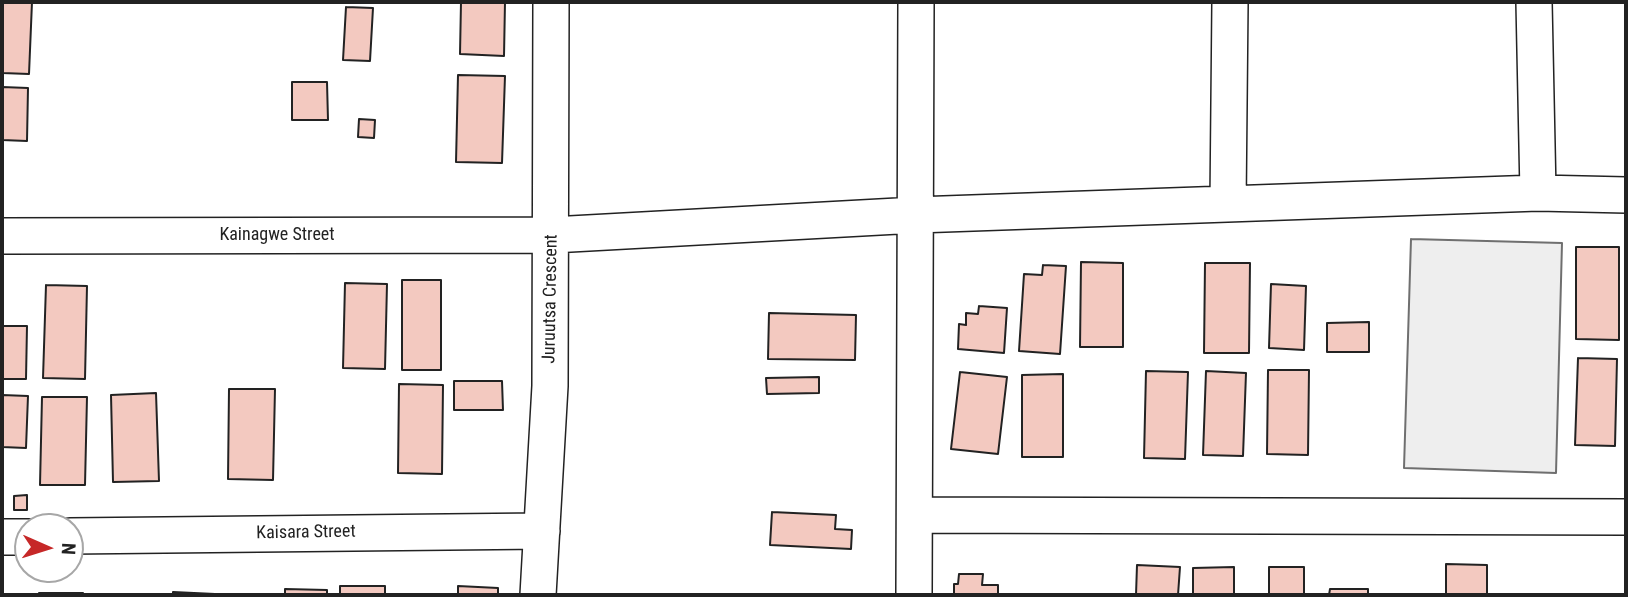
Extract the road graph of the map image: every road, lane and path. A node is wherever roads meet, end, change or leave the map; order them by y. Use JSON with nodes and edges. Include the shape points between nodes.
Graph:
{"nodes":[{"id":1,"x":551,"y":2,"type":"edge"},
{"id":2,"x":916,"y":2,"type":"edge"},
{"id":3,"x":1230,"y":2,"type":"edge"},
{"id":4,"x":1534,"y":2,"type":"edge"},
{"id":5,"x":1538,"y":193,"type":"junction"},
{"id":6,"x":1626,"y":195,"type":"edge"},
{"id":7,"x":1228,"y":204,"type":"junction"},
{"id":8,"x":916,"y":215,"type":"junction"},
{"id":9,"x":552,"y":234,"type":"junction"},
{"id":10,"x":2,"y":236,"type":"edge"},
{"id":11,"x":915,"y":515,"type":"junction"},
{"id":12,"x":1626,"y":517,"type":"edge"},
{"id":13,"x":542,"y":531,"type":"junction"},
{"id":14,"x":84,"y":536,"type":"edge"},
{"id":15,"x":538,"y":595,"type":"edge"},
{"id":16,"x":914,"y":595,"type":"edge"}],
"edges":[{"from":1,"to":9,"type":"street","name":"Juruutsa Crescent"},
{"from":2,"to":8,"type":"street"},
{"from":3,"to":7,"type":"street"},
{"from":4,"to":5,"type":"street"},
{"from":5,"to":6,"type":"street","name":"Kainagwe Street"},
{"from":5,"to":7,"type":"street","name":"Kainagwe Street"},
{"from":7,"to":8,"type":"street","name":"Kainagwe Street"},
{"from":8,"to":9,"type":"street","name":"Kainagwe Street"},
{"from":8,"to":11,"type":"street"},
{"from":9,"to":10,"type":"street","name":"Kainagwe Street"},
{"from":9,"to":13,"type":"street","name":"Juruutsa Crescent"},
{"from":11,"to":12,"type":"street"},
{"from":11,"to":16,"type":"street"},
{"from":13,"to":14,"type":"street","name":"Kaisara Street"},
{"from":13,"to":15,"type":"street","name":"Juruutsa Crescent"}]}
